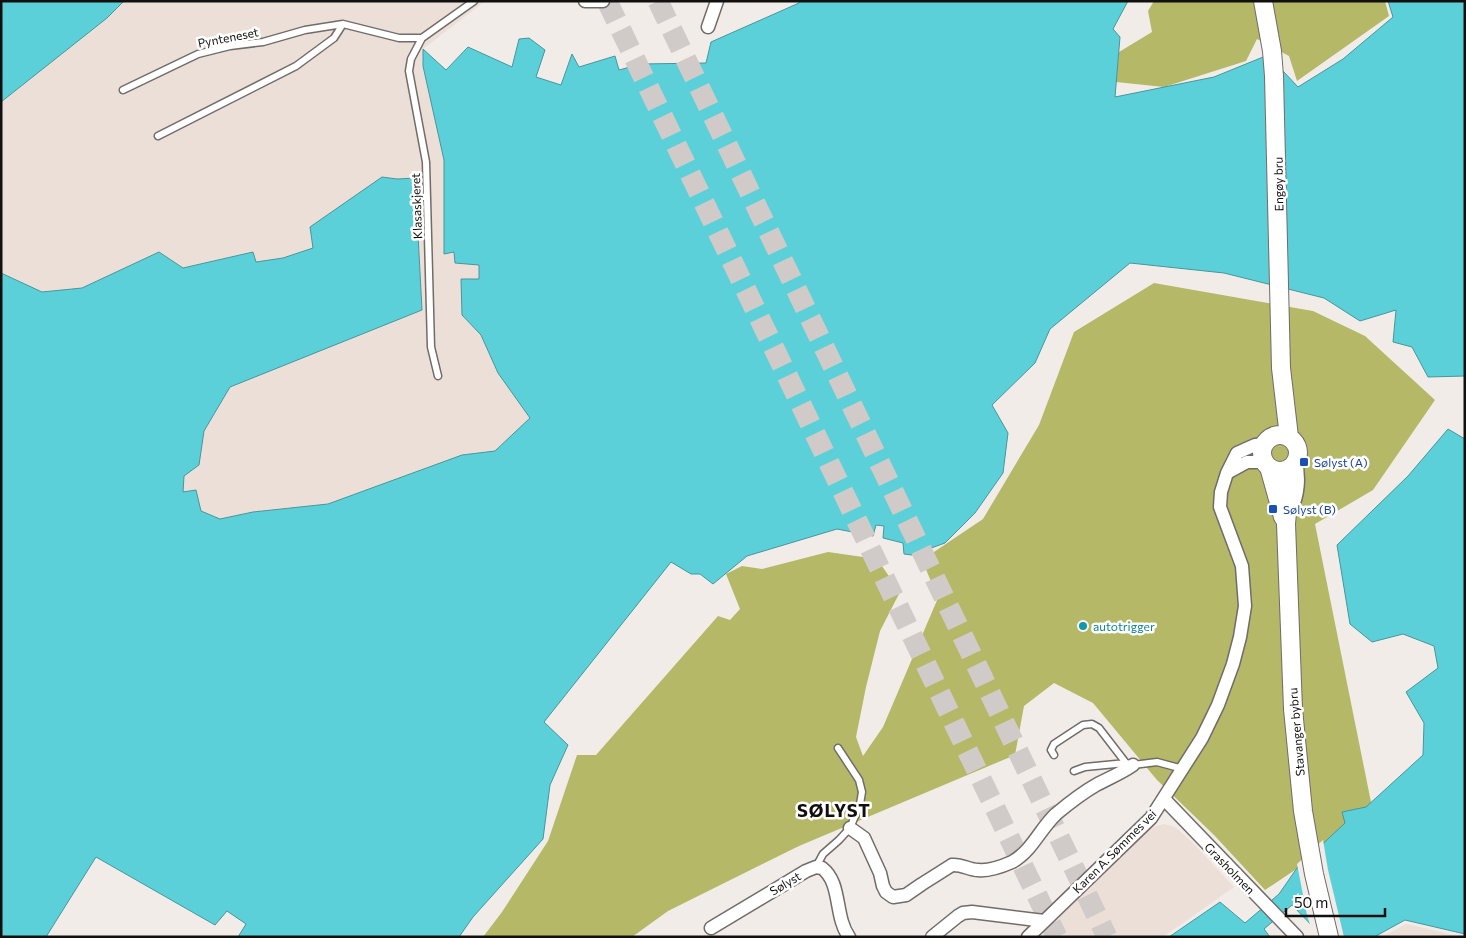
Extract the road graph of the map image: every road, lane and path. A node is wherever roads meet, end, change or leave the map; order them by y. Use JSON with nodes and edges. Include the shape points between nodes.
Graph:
{"nodes":[{"id":1,"x":474,"y":1,"type":"edge"},
{"id":2,"x":585,"y":1,"type":"edge"},
{"id":3,"x":604,"y":1,"type":"edge"},
{"id":4,"x":717,"y":1,"type":"edge"},
{"id":5,"x":1263,"y":1,"type":"edge"},
{"id":6,"x":343,"y":24,"type":"junction"},
{"id":7,"x":708,"y":28,"type":"dead end"},
{"id":8,"x":422,"y":38,"type":"junction"},
{"id":9,"x":124,"y":90,"type":"dead end"},
{"id":10,"x":158,"y":136,"type":"dead end"},
{"id":11,"x":438,"y":376,"type":"dead end"},
{"id":12,"x":1277,"y":431,"type":"junction"},
{"id":13,"x":1294,"y":462,"type":"junction"},
{"id":14,"x":1267,"y":464,"type":"junction"},
{"id":15,"x":1227,"y":473,"type":"junction"},
{"id":16,"x":1286,"y":524,"type":"junction"},
{"id":17,"x":838,"y":748,"type":"dead end"},
{"id":18,"x":1054,"y":755,"type":"dead end"},
{"id":19,"x":1130,"y":764,"type":"junction"},
{"id":20,"x":1183,"y":769,"type":"junction"},
{"id":21,"x":1074,"y":772,"type":"dead end"},
{"id":22,"x":1164,"y":799,"type":"junction"},
{"id":23,"x":850,"y":828,"type":"junction"},
{"id":24,"x":816,"y":868,"type":"junction"},
{"id":25,"x":1044,"y":921,"type":"junction"},
{"id":26,"x":711,"y":928,"type":"dead end"},
{"id":27,"x":849,"y":937,"type":"edge"},
{"id":28,"x":932,"y":937,"type":"edge"},
{"id":29,"x":1028,"y":937,"type":"edge"},
{"id":30,"x":1297,"y":937,"type":"edge"},
{"id":31,"x":1329,"y":937,"type":"edge"}],
"edges":[{"from":1,"to":8,"type":"lane"},
{"from":2,"to":3,"type":"street"},
{"from":4,"to":7,"type":"street"},
{"from":5,"to":12,"type":"main road","name":"Engøy bru","via":[[1272,51],[1276,105],[1281,368]]},
{"from":6,"to":8,"type":"lane","name":"Pynteneset","via":[[399,38]]},
{"from":6,"to":9,"type":"lane","name":"Pynteneset","via":[[198,54]]},
{"from":6,"to":10,"type":"lane","via":[[334,38],[296,66]]},
{"from":8,"to":11,"type":"lane","name":"Klasaskjeret","via":[[411,58],[409,71],[426,162],[431,347]]},
{"from":12,"to":13,"type":"main road","via":[[1297,446]]},
{"from":12,"to":14,"type":"main road","via":[[1262,453]]},
{"from":12,"to":15,"type":"street","name":"Karen A. Sømmes vei","via":[[1237,453]]},
{"from":13,"to":14,"type":"main road","via":[[1280,471]]},
{"from":13,"to":16,"type":"main road"},
{"from":14,"to":15,"type":"street","via":[[1247,462]]},
{"from":14,"to":16,"type":"main road"},
{"from":15,"to":20,"type":"street","name":"Karen A. Sømmes vei","via":[[1220,507],[1242,566],[1245,606],[1234,664],[1202,738]]},
{"from":16,"to":31,"type":"main road","name":"Stavanger bybru","via":[[1295,742],[1309,844]]},
{"from":17,"to":23,"type":"lane","via":[[859,780],[862,792]]},
{"from":18,"to":19,"type":"lane","via":[[1051,750],[1054,744],[1083,725],[1092,724]]},
{"from":19,"to":20,"type":"lane","via":[[1157,762]]},
{"from":19,"to":21,"type":"lane","via":[[1085,767]]},
{"from":19,"to":23,"type":"street","via":[[1122,773],[1096,785],[1056,814],[1030,847],[1012,862],[978,870],[952,865],[903,896],[893,897],[886,892],[864,838]]},
{"from":20,"to":22,"type":"street","name":"Karen A. Sømmes vei"},
{"from":22,"to":25,"type":"street","name":"Karen A. Sømmes vei","via":[[1150,818]]},
{"from":22,"to":30,"type":"street","name":"Grasholmen"},
{"from":23,"to":24,"type":"lane","via":[[823,854]]},
{"from":24,"to":26,"type":"street","name":"Sølyst"},
{"from":24,"to":27,"type":"street","name":"Sølyst","via":[[822,868],[831,877],[840,921]]},
{"from":25,"to":28,"type":"street","via":[[963,913]]},
{"from":25,"to":29,"type":"street","name":"Karen A. Sømmes vei"}]}
